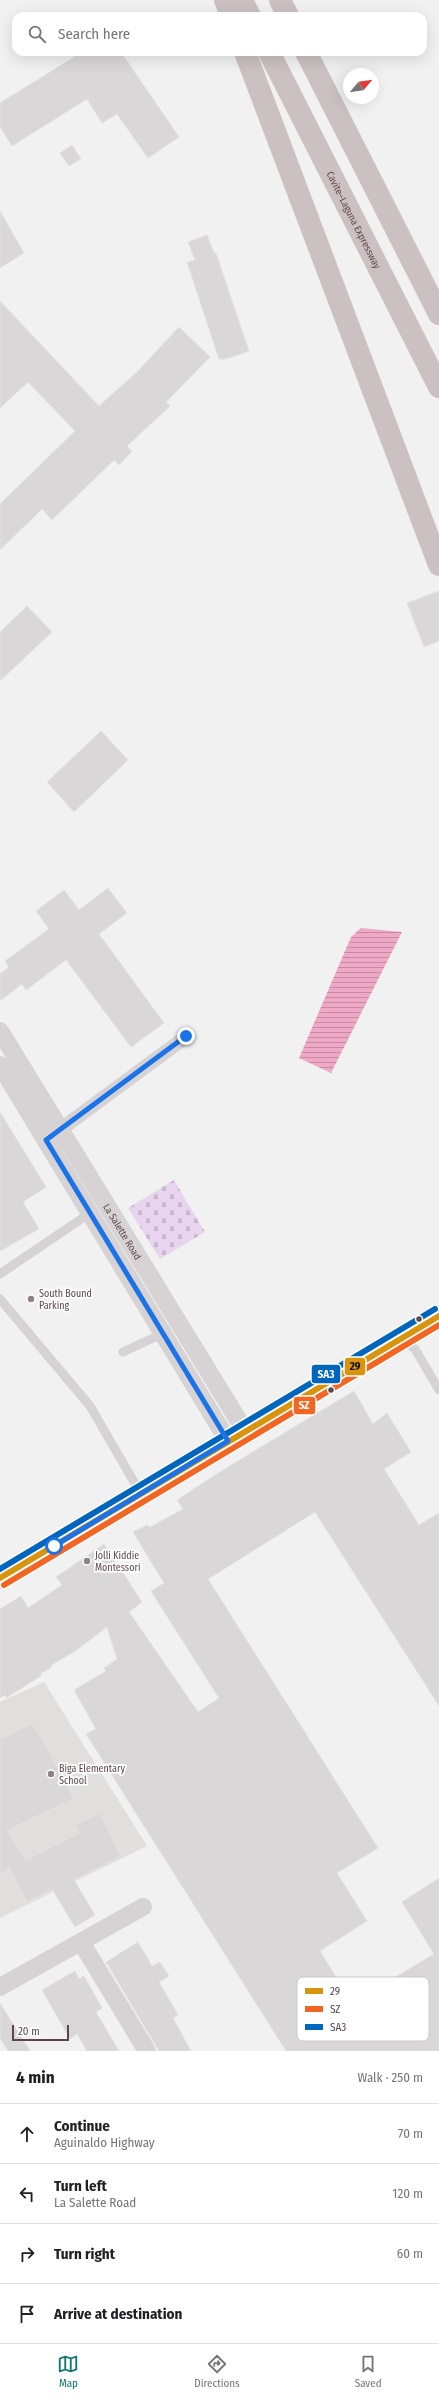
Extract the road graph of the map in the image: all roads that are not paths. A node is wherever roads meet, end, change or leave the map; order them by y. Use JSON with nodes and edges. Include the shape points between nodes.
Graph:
{"nodes":[{"id":1,"x":225,"y":0,"type":"edge"},
{"id":2,"x":242,"y":0,"type":"edge"},
{"id":3,"x":280,"y":0,"type":"edge"},
{"id":4,"x":230,"y":12,"type":"edge"},
{"id":5,"x":248,"y":12,"type":"edge"},
{"id":6,"x":286,"y":12,"type":"edge"},
{"id":7,"x":247,"y":56,"type":"edge"},
{"id":8,"x":270,"y":56,"type":"edge"},
{"id":9,"x":308,"y":56,"type":"edge"},
{"id":10,"x":439,"y":314,"type":"edge"},
{"id":11,"x":439,"y":387,"type":"edge"},
{"id":12,"x":439,"y":565,"type":"edge"},
{"id":13,"x":0,"y":1033,"type":"edge"},
{"id":14,"x":186,"y":1036,"type":"dead end"},
{"id":15,"x":0,"y":1065,"type":"edge"},
{"id":16,"x":60,"y":1129,"type":"junction"},
{"id":17,"x":46,"y":1140,"type":"junction"},
{"id":18,"x":105,"y":1202,"type":"junction"},
{"id":19,"x":90,"y":1212,"type":"junction"},
{"id":20,"x":0,"y":1274,"type":"edge"},
{"id":21,"x":0,"y":1298,"type":"edge"},
{"id":22,"x":439,"y":1316,"type":"edge"},
{"id":23,"x":164,"y":1333,"type":"junction"},
{"id":24,"x":402,"y":1338,"type":"junction"},
{"id":25,"x":123,"y":1352,"type":"dead end"},
{"id":26,"x":439,"y":1390,"type":"edge"},
{"id":27,"x":237,"y":1436,"type":"junction"},
{"id":28,"x":141,"y":1494,"type":"junction"},
{"id":29,"x":1,"y":1576,"type":"edge"},
{"id":30,"x":143,"y":1907,"type":"dead end"},
{"id":31,"x":81,"y":1942,"type":"junction"},
{"id":32,"x":0,"y":1986,"type":"edge"},
{"id":33,"x":147,"y":2051,"type":"edge"}],
"edges":[{"from":1,"to":4,"type":"highway"},
{"from":2,"to":5,"type":"highway"},
{"from":3,"to":6,"type":"highway"},
{"from":7,"to":12,"type":"highway"},
{"from":8,"to":11,"type":"highway","name":"Cavite–Laguna Expressway"},
{"from":9,"to":10,"type":"highway"},
{"from":13,"to":16,"type":"street","name":"La Salette Road"},
{"from":14,"to":16,"type":"street"},
{"from":15,"to":17,"type":"street","name":"La Salette Road"},
{"from":16,"to":17,"type":"street"},
{"from":16,"to":18,"type":"street","name":"La Salette Road"},
{"from":17,"to":19,"type":"street","name":"La Salette Road"},
{"from":18,"to":19,"type":"lane"},
{"from":18,"to":27,"type":"street","name":"La Salette Road"},
{"from":19,"to":20,"type":"lane"},
{"from":19,"to":23,"type":"street","name":"La Salette Road"},
{"from":21,"to":28,"type":"lane","via":[[90,1406]]},
{"from":22,"to":24,"type":"main road"},
{"from":23,"to":25,"type":"lane"},
{"from":23,"to":27,"type":"street","name":"La Salette Road"},
{"from":24,"to":26,"type":"lane","via":[[415,1349]]},
{"from":24,"to":27,"type":"main road"},
{"from":27,"to":28,"type":"main road"},
{"from":28,"to":29,"type":"main road"},
{"from":30,"to":31,"type":"street"},
{"from":31,"to":32,"type":"street"},
{"from":31,"to":33,"type":"street"}]}
